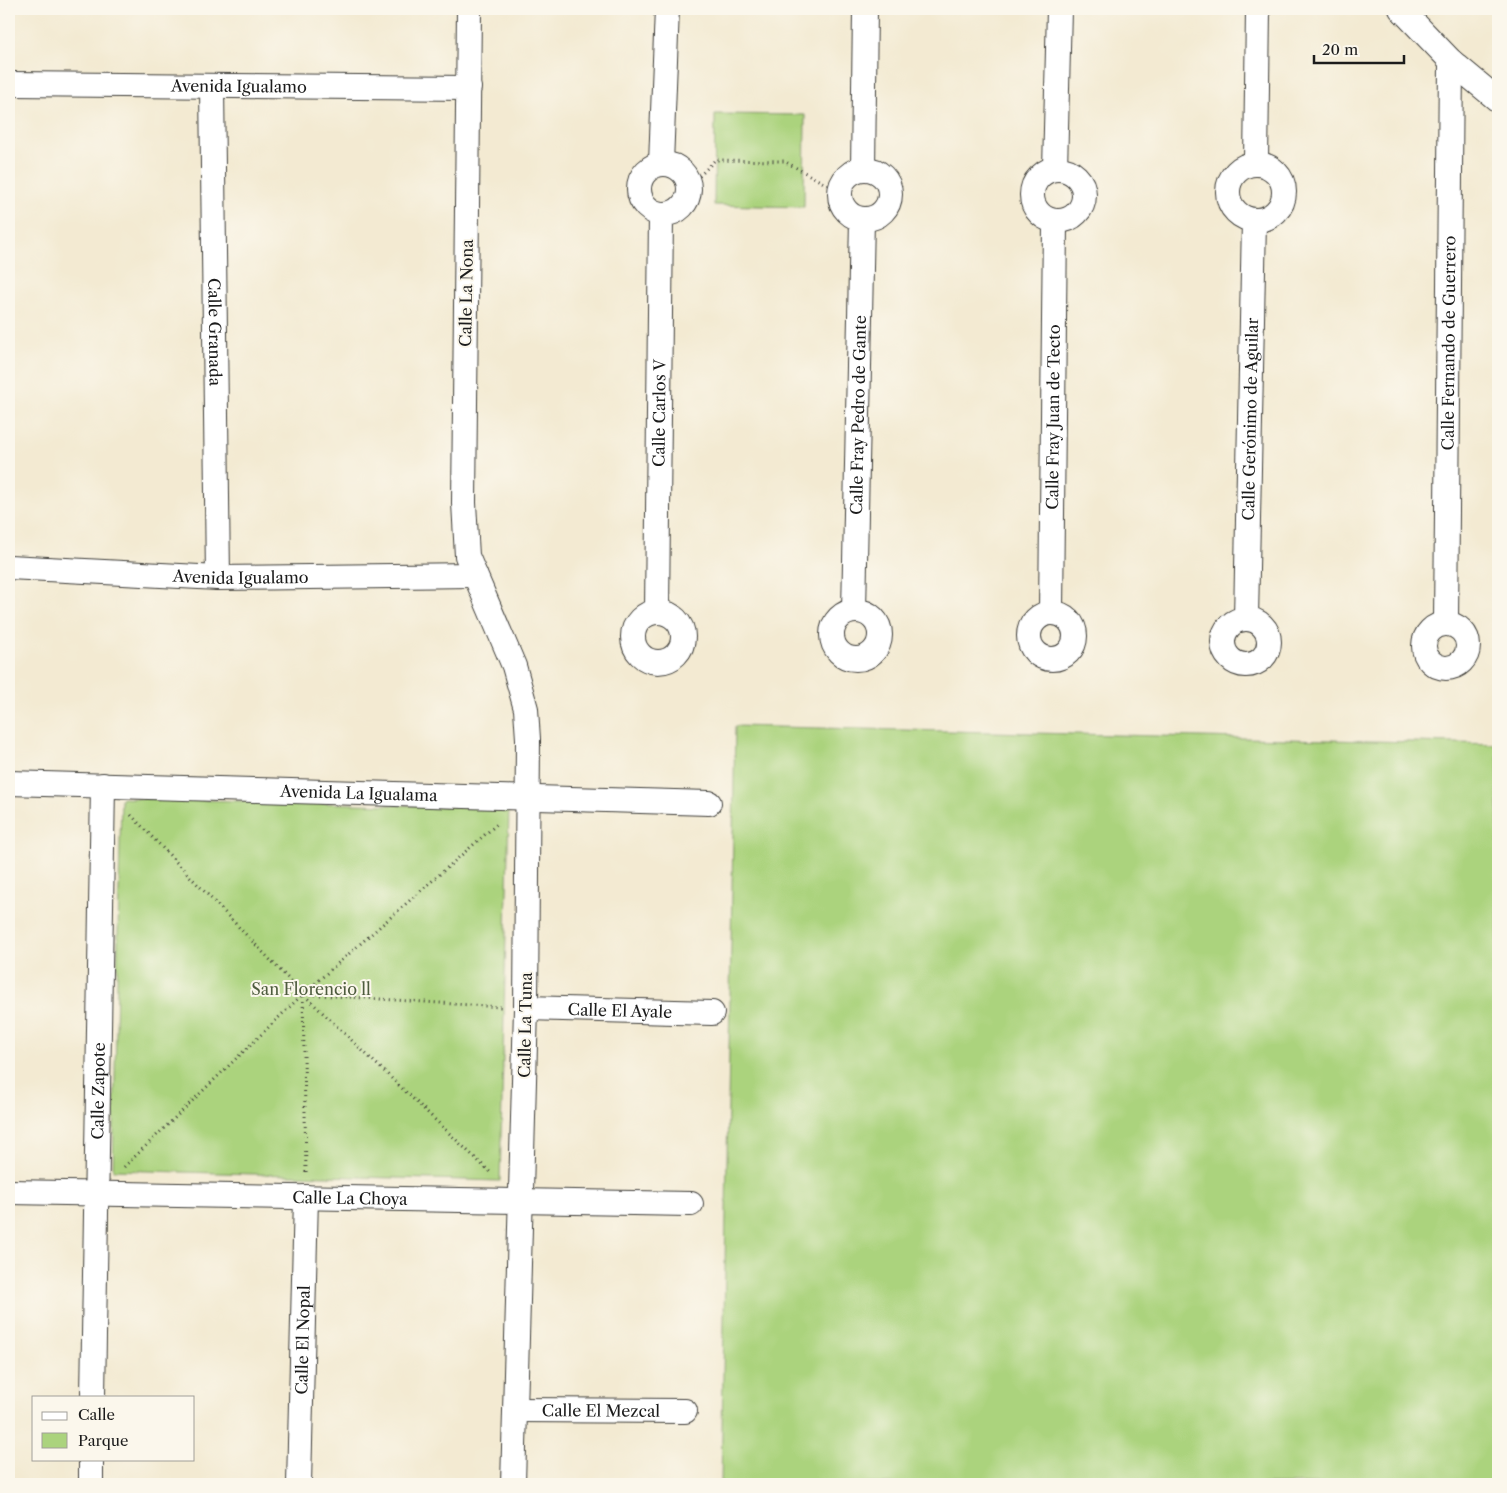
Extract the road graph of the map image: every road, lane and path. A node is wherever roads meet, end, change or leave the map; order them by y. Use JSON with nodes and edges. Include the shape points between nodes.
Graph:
{"nodes":[{"id":1,"x":469,"y":9,"type":"edge"},
{"id":2,"x":667,"y":9,"type":"edge"},
{"id":3,"x":865,"y":9,"type":"edge"},
{"id":4,"x":1059,"y":9,"type":"edge"},
{"id":5,"x":1258,"y":9,"type":"edge"},
{"id":6,"x":1402,"y":9,"type":"edge"},
{"id":7,"x":1451,"y":61,"type":"junction"},
{"id":8,"x":9,"y":84,"type":"edge"},
{"id":9,"x":212,"y":86,"type":"junction"},
{"id":10,"x":469,"y":88,"type":"junction"},
{"id":11,"x":1498,"y":100,"type":"edge"},
{"id":12,"x":661,"y":163,"type":"junction"},
{"id":13,"x":1256,"y":163,"type":"junction"},
{"id":14,"x":863,"y":169,"type":"junction"},
{"id":15,"x":1055,"y":169,"type":"junction"},
{"id":16,"x":689,"y":187,"type":"junction"},
{"id":17,"x":840,"y":192,"type":"junction"},
{"id":18,"x":661,"y":214,"type":"junction"},
{"id":19,"x":862,"y":219,"type":"junction"},
{"id":20,"x":1254,"y":220,"type":"junction"},
{"id":21,"x":1055,"y":222,"type":"junction"},
{"id":22,"x":9,"y":567,"type":"edge"},
{"id":23,"x":475,"y":575,"type":"junction"},
{"id":24,"x":218,"y":578,"type":"junction"},
{"id":25,"x":854,"y":611,"type":"dead end"},
{"id":26,"x":657,"y":612,"type":"dead end"},
{"id":27,"x":1051,"y":612,"type":"dead end"},
{"id":28,"x":1246,"y":619,"type":"dead end"},
{"id":29,"x":1446,"y":624,"type":"dead end"},
{"id":30,"x":9,"y":783,"type":"edge"},
{"id":31,"x":103,"y":785,"type":"junction"},
{"id":32,"x":528,"y":798,"type":"junction"},
{"id":33,"x":709,"y":803,"type":"dead end"},
{"id":34,"x":303,"y":994,"type":"junction"},
{"id":35,"x":526,"y":1008,"type":"junction"},
{"id":36,"x":712,"y":1013,"type":"dead end"},
{"id":37,"x":9,"y":1192,"type":"edge"},
{"id":38,"x":96,"y":1194,"type":"junction"},
{"id":39,"x":306,"y":1197,"type":"junction"},
{"id":40,"x":520,"y":1201,"type":"junction"},
{"id":41,"x":691,"y":1204,"type":"dead end"},
{"id":42,"x":92,"y":1396,"type":"edge"},
{"id":43,"x":516,"y":1410,"type":"junction"},
{"id":44,"x":686,"y":1411,"type":"dead end"},
{"id":45,"x":91,"y":1460,"type":"edge"},
{"id":46,"x":91,"y":1484,"type":"edge"},
{"id":47,"x":299,"y":1484,"type":"edge"},
{"id":48,"x":513,"y":1484,"type":"edge"}],
"edges":[{"from":1,"to":10,"type":"street","name":"Calle La Nona"},
{"from":2,"to":12,"type":"street"},
{"from":3,"to":14,"type":"street"},
{"from":4,"to":15,"type":"street"},
{"from":5,"to":13,"type":"street"},
{"from":6,"to":7,"type":"street"},
{"from":7,"to":11,"type":"street"},
{"from":7,"to":29,"type":"street","name":"Calle Fernando de Guerrero"},
{"from":8,"to":9,"type":"street","name":"Avenida Igualamo"},
{"from":9,"to":10,"type":"street","name":"Avenida Igualamo"},
{"from":9,"to":24,"type":"street","name":"Calle Granada"},
{"from":10,"to":23,"type":"street","name":"Calle La Nona","via":[[464,503],[467,556]]},
{"from":12,"to":16,"type":"street","via":[[679,168]]},
{"from":12,"to":18,"type":"street","via":[[645,172],[639,186],[645,205]]},
{"from":13,"to":20,"type":"street","via":[[1238,170],[1231,177],[1227,195],[1236,213]]},
{"from":13,"to":20,"type":"street","via":[[1276,172],[1284,193],[1282,204],[1274,213],[1265,219]]},
{"from":14,"to":17,"type":"street","via":[[847,177]]},
{"from":14,"to":19,"type":"street","via":[[881,174],[891,193],[890,202],[880,215]]},
{"from":15,"to":21,"type":"street","via":[[1039,177],[1032,193],[1038,212]]},
{"from":15,"to":21,"type":"street","via":[[1065,169],[1074,174],[1081,181],[1084,194],[1079,212]]},
{"from":16,"to":17,"type":"path","via":[[715,160],[784,161]]},
{"from":16,"to":18,"type":"street","via":[[684,204],[678,210]]},
{"from":17,"to":19,"type":"street","via":[[846,211]]},
{"from":18,"to":26,"type":"street","name":"Calle Carlos V"},
{"from":19,"to":25,"type":"street","name":"Calle Fray Pedro de Gante"},
{"from":20,"to":28,"type":"street","name":"Calle Gerónimo de Aguilar"},
{"from":21,"to":27,"type":"street","name":"Calle Fray Juan de Tecto"},
{"from":22,"to":24,"type":"street","name":"Avenida Igualamo"},
{"from":23,"to":24,"type":"street","name":"Avenida Igualamo"},
{"from":23,"to":32,"type":"street","name":"Calle La Tuna","via":[[514,666],[526,709]]},
{"from":30,"to":31,"type":"street","name":"Avenida La Igualama"},
{"from":31,"to":32,"type":"street","name":"Avenida La Igualama"},
{"from":31,"to":34,"type":"path"},
{"from":31,"to":38,"type":"street","name":"Calle Zapote"},
{"from":32,"to":33,"type":"street","name":"Avenida La Igualama"},
{"from":32,"to":34,"type":"path"},
{"from":32,"to":35,"type":"street","name":"Calle La Tuna"},
{"from":34,"to":35,"type":"path"},
{"from":34,"to":38,"type":"path"},
{"from":34,"to":39,"type":"path"},
{"from":34,"to":40,"type":"path"},
{"from":35,"to":36,"type":"street","name":"Calle El Ayale"},
{"from":35,"to":40,"type":"street","name":"Calle La Tuna"},
{"from":37,"to":38,"type":"street","name":"Calle La Choya"},
{"from":38,"to":39,"type":"street","name":"Calle La Choya"},
{"from":38,"to":42,"type":"street","name":"Calle Zapote"},
{"from":39,"to":40,"type":"street","name":"Calle La Choya"},
{"from":39,"to":47,"type":"street","name":"Calle El Nopal"},
{"from":40,"to":41,"type":"street","name":"Calle La Choya"},
{"from":40,"to":43,"type":"street","name":"Calle La Tuna"},
{"from":43,"to":44,"type":"street","name":"Calle El Mezcal"},
{"from":43,"to":48,"type":"street","name":"Calle La Tuna"},
{"from":45,"to":46,"type":"street"}]}
